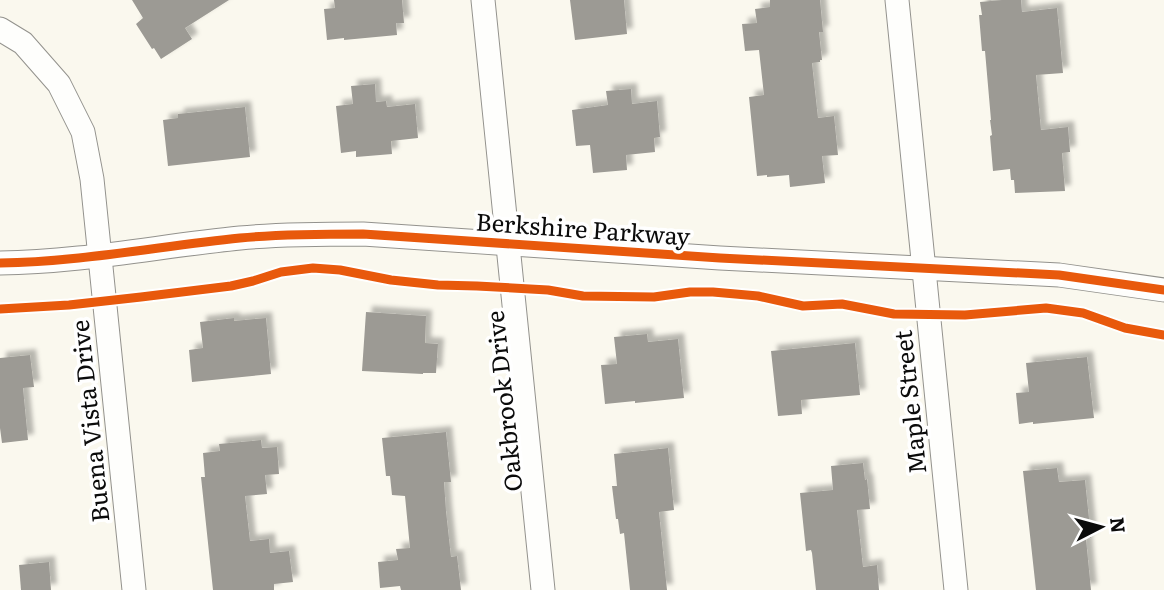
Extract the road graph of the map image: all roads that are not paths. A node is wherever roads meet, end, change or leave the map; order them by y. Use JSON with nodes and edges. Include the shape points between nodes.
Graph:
{"nodes":[{"id":1,"x":483,"y":0,"type":"edge"},
{"id":2,"x":897,"y":0,"type":"edge"},
{"id":3,"x":0,"y":29,"type":"edge"},
{"id":4,"x":508,"y":244,"type":"junction"},
{"id":5,"x":100,"y":256,"type":"junction"},
{"id":6,"x":0,"y":263,"type":"edge"},
{"id":7,"x":924,"y":268,"type":"junction"},
{"id":8,"x":1164,"y":290,"type":"edge"},
{"id":9,"x":134,"y":590,"type":"edge"},
{"id":10,"x":544,"y":590,"type":"edge"},
{"id":11,"x":956,"y":590,"type":"edge"}],
"edges":[{"from":1,"to":4,"type":"street","name":"Oakbrook Drive"},
{"from":2,"to":7,"type":"street","name":"Maple Street"},
{"from":3,"to":5,"type":"street","name":"Buena Vista Drive","via":[[23,43],[59,83],[83,132]]},
{"from":4,"to":5,"type":"street","name":"Berkshire Parkway","via":[[306,234]]},
{"from":4,"to":7,"type":"street","name":"Berkshire Parkway"},
{"from":4,"to":10,"type":"street","name":"Oakbrook Drive"},
{"from":5,"to":6,"type":"street","name":"Berkshire Parkway"},
{"from":5,"to":9,"type":"street","name":"Buena Vista Drive"},
{"from":7,"to":8,"type":"street","name":"Berkshire Parkway","via":[[1059,275]]},
{"from":7,"to":11,"type":"street","name":"Maple Street"}]}
